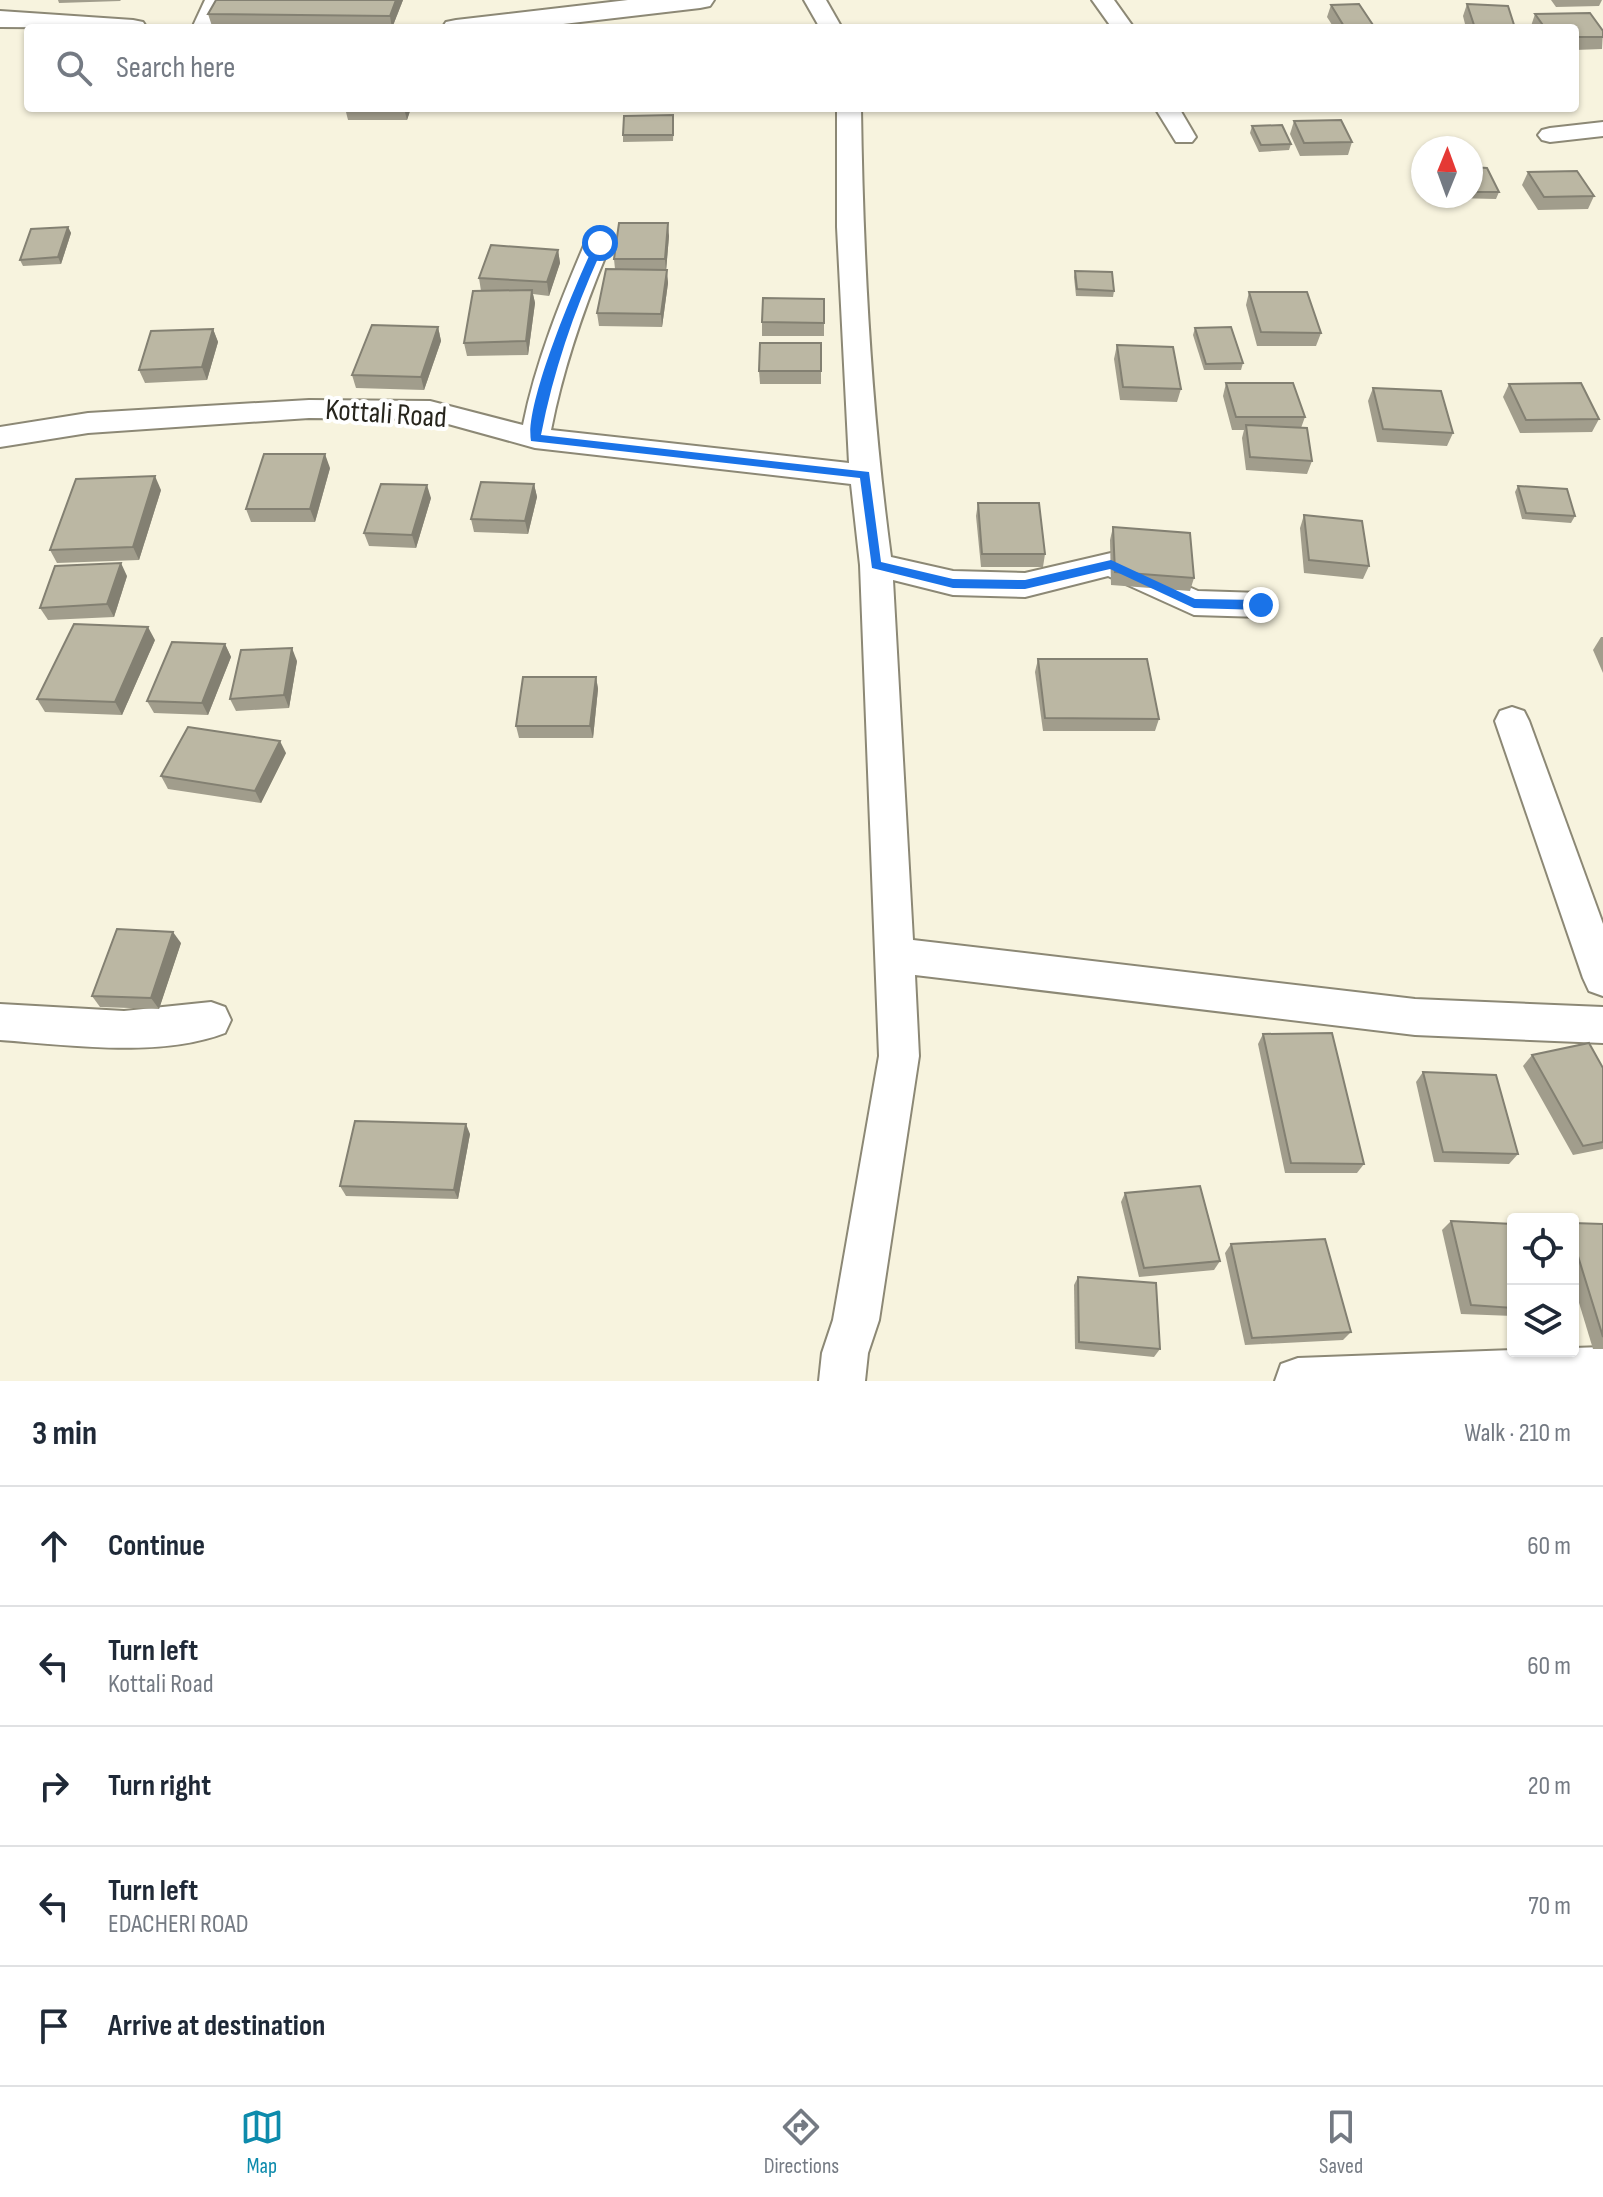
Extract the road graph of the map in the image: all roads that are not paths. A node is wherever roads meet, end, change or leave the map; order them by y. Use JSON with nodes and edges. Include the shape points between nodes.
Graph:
{"nodes":[{"id":1,"x":216,"y":0,"type":"edge"},
{"id":2,"x":700,"y":0,"type":"edge"},
{"id":3,"x":815,"y":0,"type":"edge"},
{"id":4,"x":1103,"y":0,"type":"edge"},
{"id":5,"x":0,"y":19,"type":"edge"},
{"id":6,"x":74,"y":24,"type":"edge"},
{"id":7,"x":205,"y":24,"type":"edge"},
{"id":8,"x":491,"y":24,"type":"edge"},
{"id":9,"x":829,"y":24,"type":"edge"},
{"id":10,"x":1120,"y":24,"type":"edge"},
{"id":11,"x":849,"y":112,"type":"edge"},
{"id":12,"x":1169,"y":112,"type":"edge"},
{"id":13,"x":1603,"y":129,"type":"edge"},
{"id":14,"x":1550,"y":135,"type":"dead end"},
{"id":15,"x":1184,"y":137,"type":"dead end"},
{"id":16,"x":601,"y":236,"type":"dead end"},
{"id":17,"x":0,"y":437,"type":"edge"},
{"id":18,"x":535,"y":438,"type":"junction"},
{"id":19,"x":865,"y":475,"type":"junction"},
{"id":20,"x":876,"y":565,"type":"junction"},
{"id":21,"x":1261,"y":605,"type":"dead end"},
{"id":22,"x":1512,"y":721,"type":"dead end"},
{"id":23,"x":896,"y":955,"type":"junction"},
{"id":24,"x":1603,"y":978,"type":"edge"},
{"id":25,"x":211,"y":1020,"type":"dead end"},
{"id":26,"x":0,"y":1022,"type":"edge"},
{"id":27,"x":1603,"y":1025,"type":"edge"},
{"id":28,"x":1603,"y":1370,"type":"edge"},
{"id":29,"x":842,"y":1381,"type":"edge"},
{"id":30,"x":1298,"y":1381,"type":"edge"}],
"edges":[{"from":1,"to":7,"type":"street"},
{"from":2,"to":8,"type":"main road"},
{"from":3,"to":9,"type":"street"},
{"from":4,"to":10,"type":"street"},
{"from":5,"to":6,"type":"main road"},
{"from":11,"to":19,"type":"street","via":[[850,227]]},
{"from":12,"to":15,"type":"street"},
{"from":13,"to":14,"type":"street"},
{"from":16,"to":18,"type":"street","via":[[544,392]]},
{"from":17,"to":18,"type":"street","name":"Kottali Road","via":[[88,423],[309,409],[430,410]]},
{"from":18,"to":19,"type":"street","name":"Kottali Road"},
{"from":19,"to":20,"type":"street"},
{"from":20,"to":21,"type":"street","via":[[953,583],[1025,585],[1111,564],[1194,603]]},
{"from":20,"to":23,"type":"street"},
{"from":22,"to":24,"type":"street"},
{"from":23,"to":27,"type":"street","via":[[1415,1017]]},
{"from":23,"to":29,"type":"street","via":[[899,1056]]},
{"from":25,"to":26,"type":"street","via":[[124,1030]]},
{"from":28,"to":30,"type":"street"}]}
